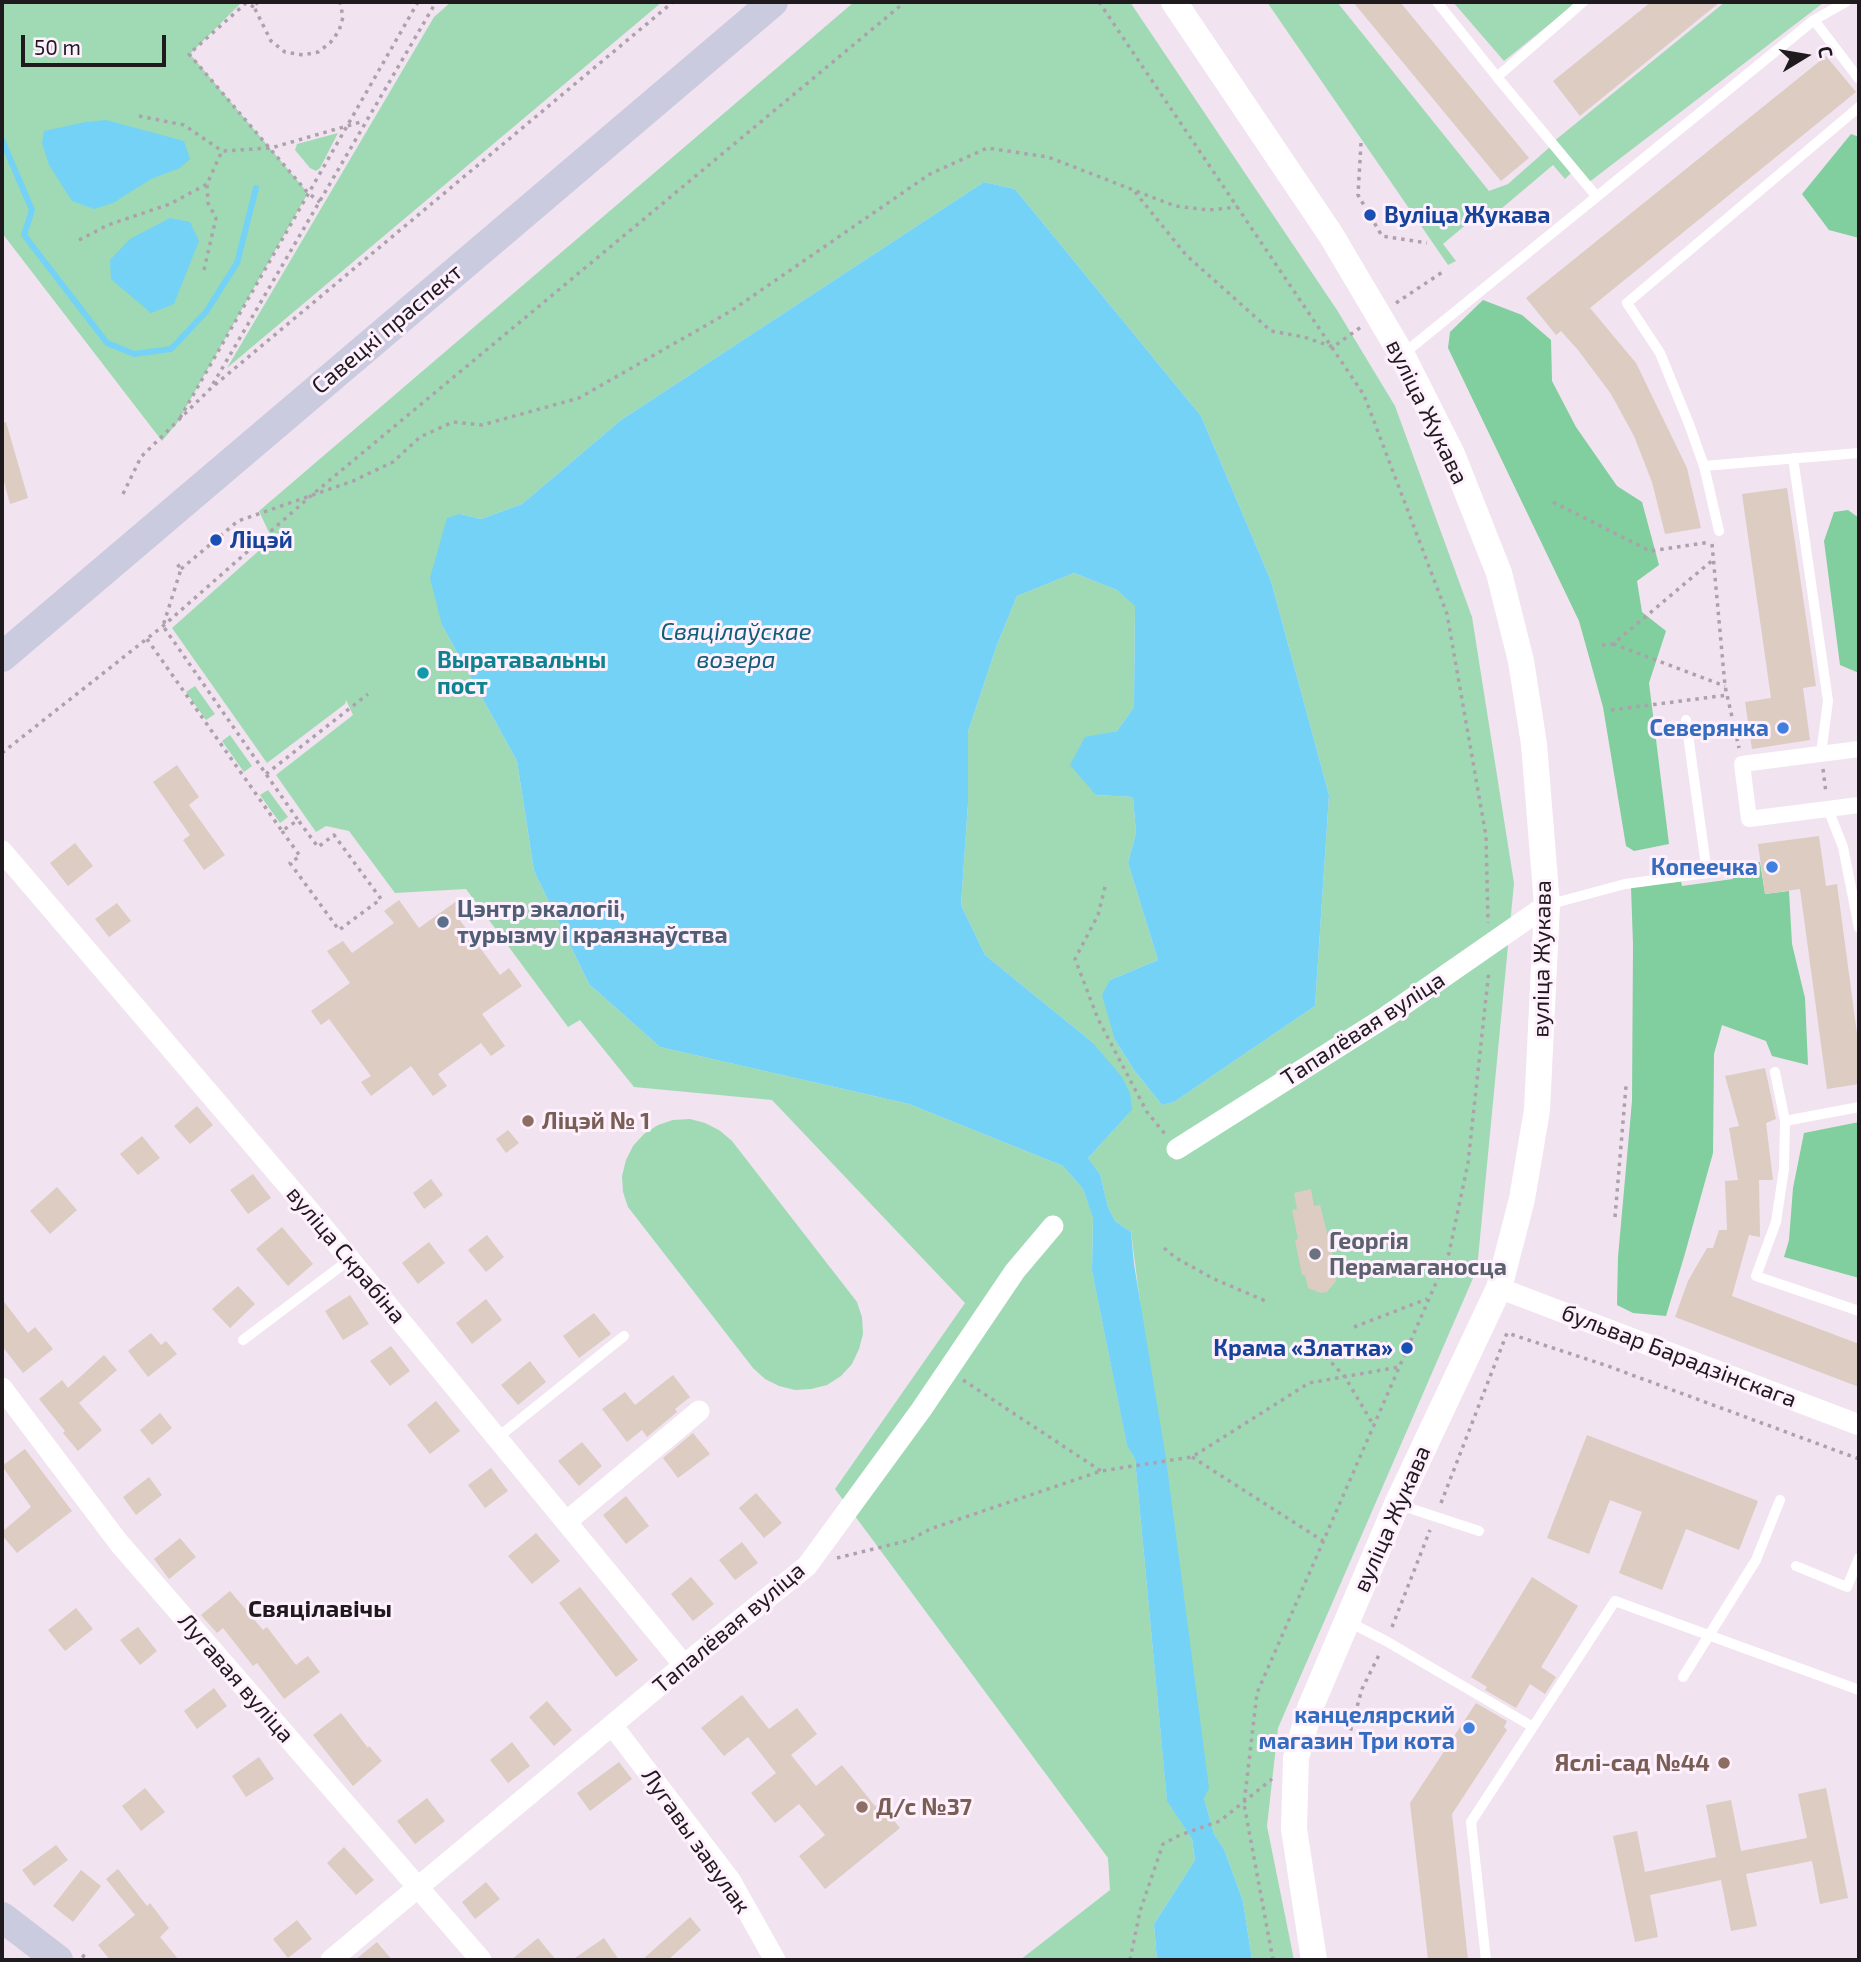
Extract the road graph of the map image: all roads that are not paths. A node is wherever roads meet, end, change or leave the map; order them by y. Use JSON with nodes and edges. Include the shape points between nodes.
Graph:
{"nodes":[{"id":1,"x":773,"y":2,"type":"edge"},
{"id":2,"x":1174,"y":2,"type":"edge"},
{"id":3,"x":1437,"y":2,"type":"edge"},
{"id":4,"x":1583,"y":2,"type":"edge"},
{"id":5,"x":1846,"y":2,"type":"edge"},
{"id":6,"x":1814,"y":20,"type":"junction"},
{"id":7,"x":1497,"y":77,"type":"junction"},
{"id":8,"x":1859,"y":79,"type":"edge"},
{"id":9,"x":1859,"y":107,"type":"edge"},
{"id":10,"x":1597,"y":197,"type":"junction"},
{"id":11,"x":1402,"y":355,"type":"junction"},
{"id":12,"x":1859,"y":453,"type":"edge"},
{"id":13,"x":1793,"y":458,"type":"junction"},
{"id":14,"x":1704,"y":466,"type":"junction"},
{"id":15,"x":1719,"y":531,"type":"dead end"},
{"id":16,"x":2,"y":657,"type":"edge"},
{"id":17,"x":1686,"y":720,"type":"dead end"},
{"id":18,"x":1859,"y":749,"type":"edge"},
{"id":19,"x":1821,"y":754,"type":"junction"},
{"id":20,"x":1859,"y":806,"type":"edge"},
{"id":21,"x":1828,"y":809,"type":"junction"},
{"id":22,"x":5,"y":863,"type":"edge"},
{"id":23,"x":1547,"y":905,"type":"junction"},
{"id":24,"x":1859,"y":928,"type":"edge"},
{"id":25,"x":1775,"y":1072,"type":"dead end"},
{"id":26,"x":1859,"y":1107,"type":"edge"},
{"id":27,"x":1785,"y":1121,"type":"junction"},
{"id":28,"x":1177,"y":1149,"type":"road end"},
{"id":29,"x":1054,"y":1226,"type":"dead end"},
{"id":30,"x":349,"y":1260,"type":"junction"},
{"id":31,"x":1499,"y":1288,"type":"junction"},
{"id":32,"x":1859,"y":1311,"type":"edge"},
{"id":33,"x":624,"y":1336,"type":"dead end"},
{"id":34,"x":243,"y":1340,"type":"dead end"},
{"id":35,"x":2,"y":1388,"type":"edge"},
{"id":36,"x":699,"y":1411,"type":"dead end"},
{"id":37,"x":1859,"y":1425,"type":"edge"},
{"id":38,"x":497,"y":1438,"type":"junction"},
{"id":39,"x":1780,"y":1500,"type":"dead end"},
{"id":40,"x":1397,"y":1504,"type":"junction"},
{"id":41,"x":566,"y":1522,"type":"junction"},
{"id":42,"x":1479,"y":1531,"type":"dead end"},
{"id":43,"x":1859,"y":1558,"type":"edge"},
{"id":44,"x":1796,"y":1566,"type":"dead end"},
{"id":45,"x":1347,"y":1621,"type":"junction"},
{"id":46,"x":1710,"y":1635,"type":"junction"},
{"id":47,"x":684,"y":1665,"type":"junction"},
{"id":48,"x":1683,"y":1678,"type":"dead end"},
{"id":49,"x":1859,"y":1690,"type":"edge"},
{"id":50,"x":612,"y":1725,"type":"junction"},
{"id":51,"x":1533,"y":1727,"type":"junction"},
{"id":52,"x":418,"y":1888,"type":"junction"},
{"id":53,"x":2,"y":1917,"type":"edge"},
{"id":54,"x":58,"y":1960,"type":"edge"},
{"id":55,"x":331,"y":1960,"type":"edge"},
{"id":56,"x":481,"y":1960,"type":"edge"},
{"id":57,"x":775,"y":1960,"type":"edge"},
{"id":58,"x":1314,"y":1960,"type":"edge"},
{"id":59,"x":1486,"y":1960,"type":"edge"}],
"edges":[{"from":1,"to":16,"type":"main road","name":"Савецкі праспект"},
{"from":2,"to":11,"type":"street","name":"вуліца Жукава","via":[[1331,235]]},
{"from":3,"to":7,"type":"lane"},
{"from":4,"to":7,"type":"lane"},
{"from":5,"to":6,"type":"lane"},
{"from":6,"to":8,"type":"lane"},
{"from":6,"to":10,"type":"lane"},
{"from":7,"to":10,"type":"lane"},
{"from":9,"to":14,"type":"lane","via":[[1626,303],[1660,353]]},
{"from":10,"to":11,"type":"lane"},
{"from":11,"to":23,"type":"street","name":"вуліца Жукава","via":[[1452,454],[1499,573],[1521,661],[1534,744]]},
{"from":12,"to":13,"type":"lane"},
{"from":13,"to":14,"type":"lane"},
{"from":13,"to":19,"type":"lane","via":[[1828,701]]},
{"from":14,"to":15,"type":"lane"},
{"from":17,"to":23,"type":"lane","via":[[1707,873],[1625,884]]},
{"from":18,"to":19,"type":"street"},
{"from":19,"to":21,"type":"street","via":[[1742,764],[1749,819]]},
{"from":20,"to":21,"type":"street"},
{"from":21,"to":24,"type":"lane","via":[[1843,847]]},
{"from":22,"to":30,"type":"street","name":"вуліца Скрабіна"},
{"from":23,"to":28,"type":"street","name":"Тапалёвая вуліца","via":[[1387,1016]]},
{"from":23,"to":31,"type":"street","name":"вуліца Жукава","via":[[1536,1110],[1522,1199]]},
{"from":25,"to":27,"type":"lane"},
{"from":26,"to":27,"type":"lane"},
{"from":27,"to":32,"type":"lane","via":[[1776,1222],[1756,1276]]},
{"from":29,"to":47,"type":"street","name":"Тапалёвая вуліца","via":[[1015,1271],[807,1566]]},
{"from":30,"to":34,"type":"lane"},
{"from":30,"to":38,"type":"street","name":"вуліца Скрабіна"},
{"from":31,"to":37,"type":"street","name":"бульвар Барадзінскага"},
{"from":31,"to":40,"type":"street","name":"вуліца Жукава"},
{"from":33,"to":38,"type":"lane"},
{"from":35,"to":52,"type":"street","name":"Лугавая вуліца","via":[[119,1543]]},
{"from":36,"to":41,"type":"street"},
{"from":38,"to":41,"type":"street","name":"вуліца Скрабіна"},
{"from":39,"to":46,"type":"lane","via":[[1756,1560]]},
{"from":40,"to":42,"type":"lane"},
{"from":40,"to":45,"type":"street","name":"вуліца Жукава"},
{"from":41,"to":47,"type":"street","name":"вуліца Скрабіна"},
{"from":43,"to":44,"type":"lane","via":[[1847,1587]]},
{"from":45,"to":51,"type":"lane"},
{"from":45,"to":58,"type":"street","name":"вуліца Жукава","via":[[1310,1708],[1296,1758],[1294,1829]]},
{"from":46,"to":48,"type":"lane"},
{"from":46,"to":49,"type":"lane"},
{"from":46,"to":51,"type":"lane","via":[[1615,1601]]},
{"from":47,"to":50,"type":"street","name":"Тапалёвая вуліца"},
{"from":50,"to":52,"type":"street","name":"Тапалёвая вуліца"},
{"from":50,"to":57,"type":"street","name":"Лугавы завулак","via":[[730,1880]]},
{"from":51,"to":59,"type":"lane","via":[[1471,1822]]},
{"from":52,"to":55,"type":"street","name":"Тапалёвая вуліца"},
{"from":52,"to":56,"type":"street","name":"Лугавая вуліца"},
{"from":53,"to":54,"type":"main road"}]}
